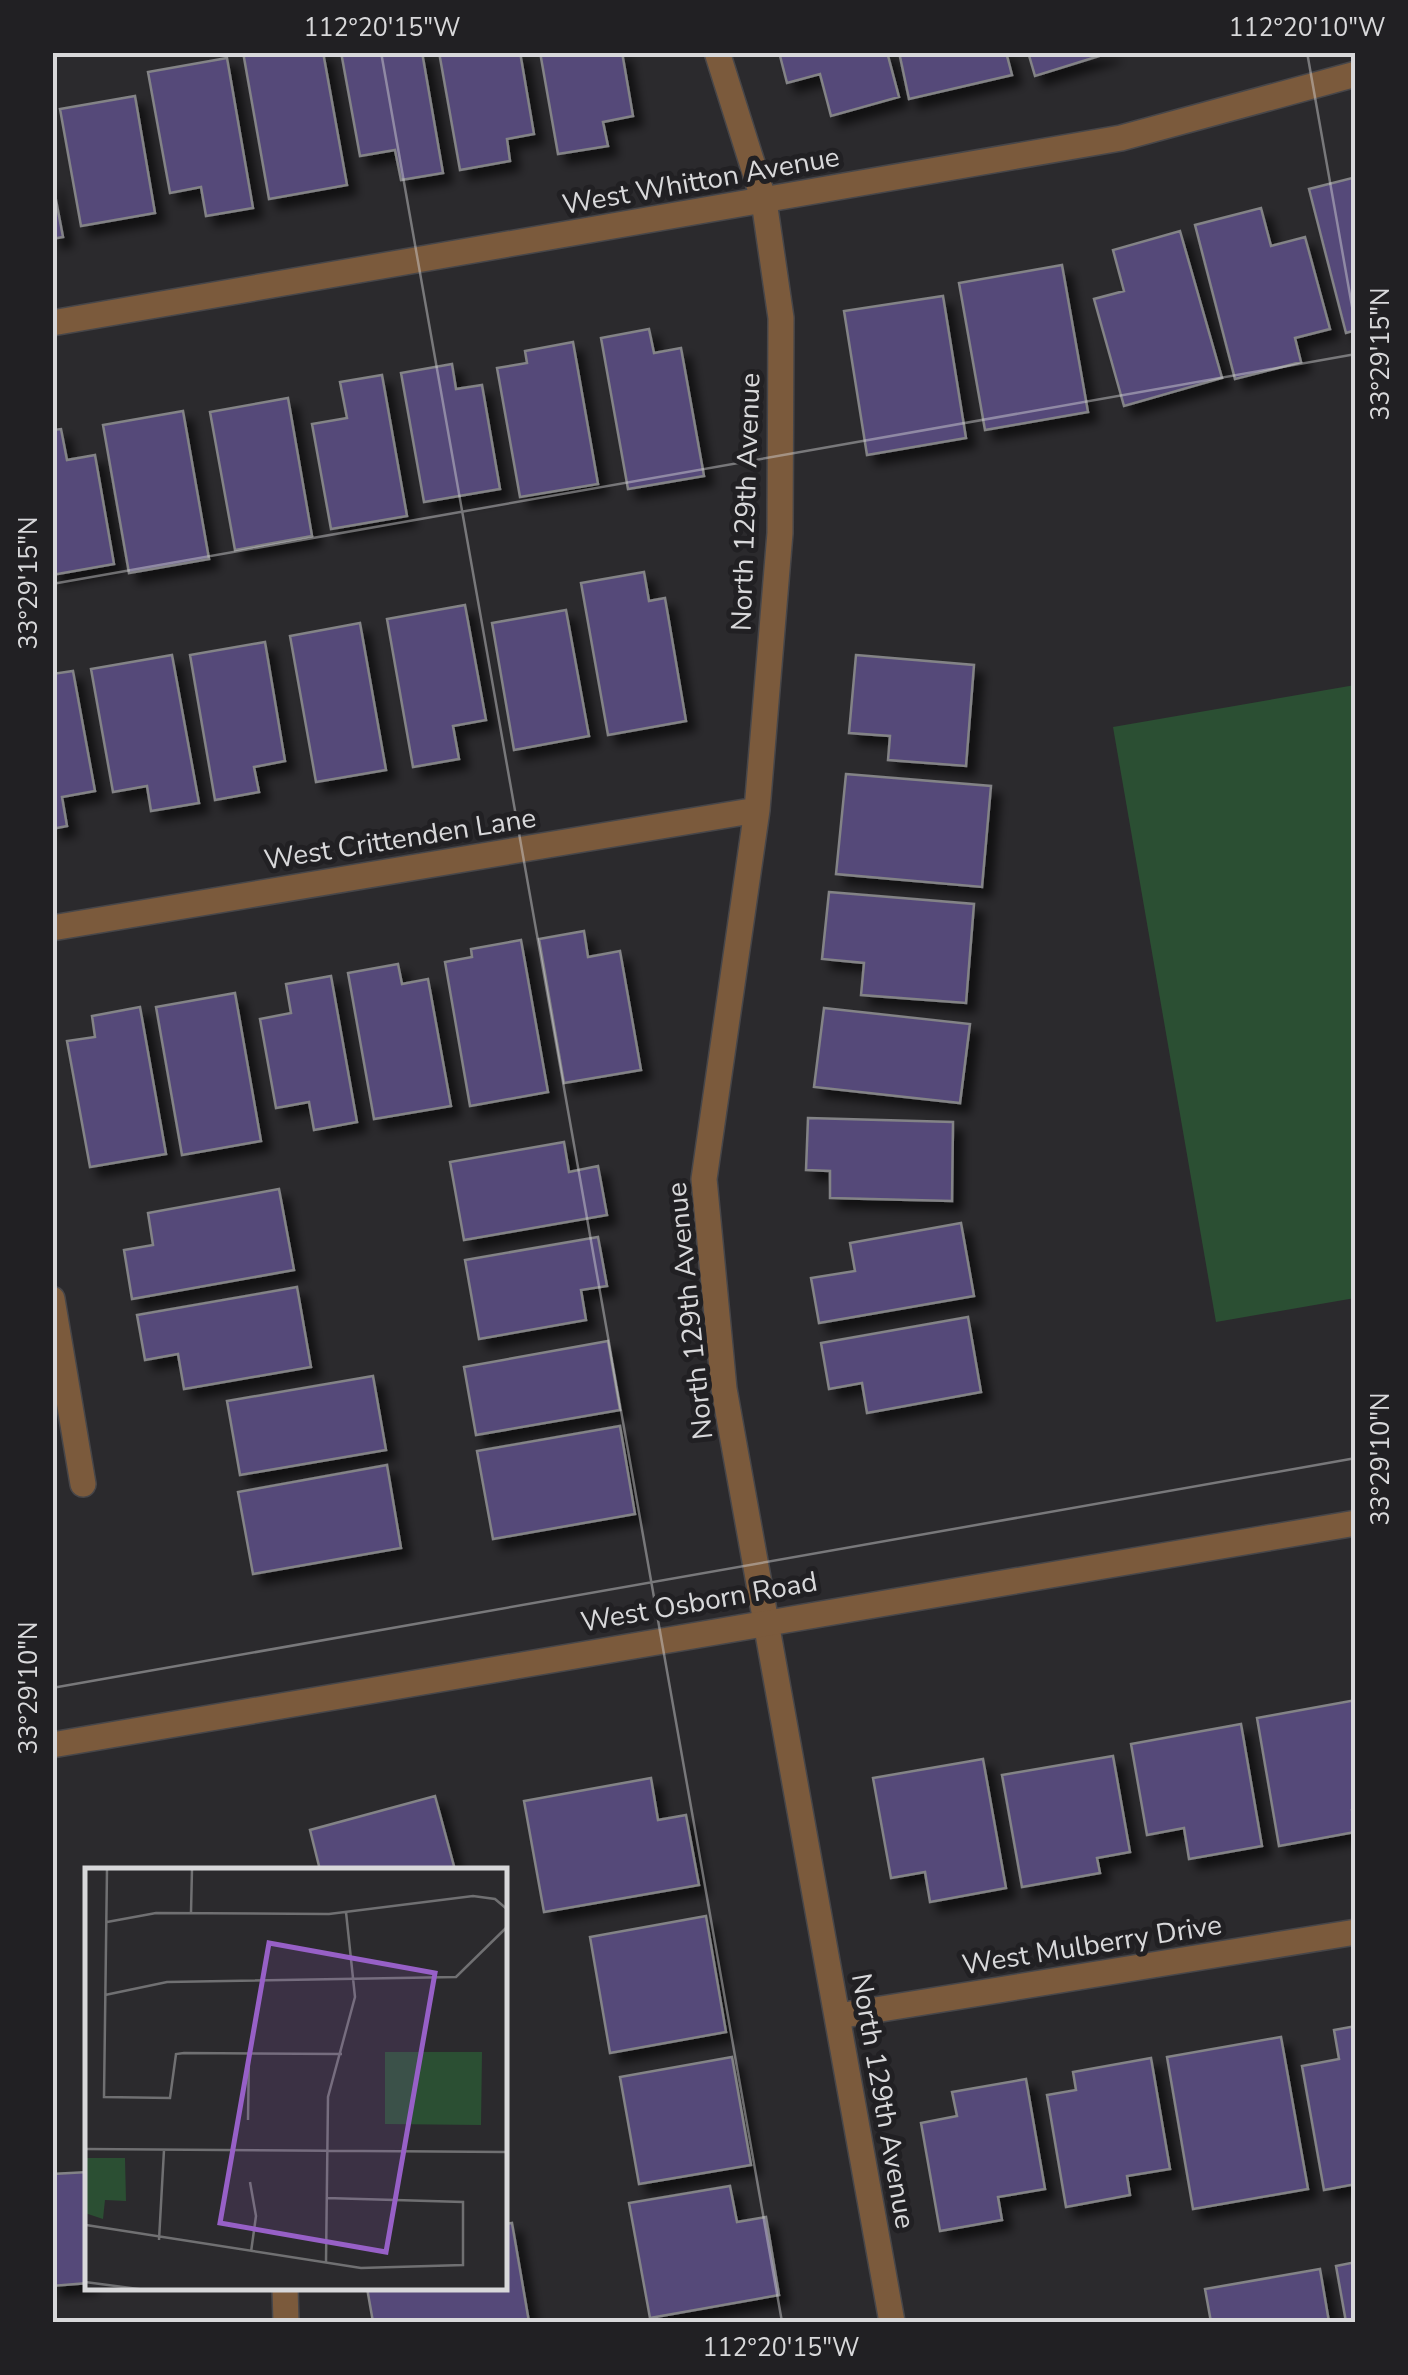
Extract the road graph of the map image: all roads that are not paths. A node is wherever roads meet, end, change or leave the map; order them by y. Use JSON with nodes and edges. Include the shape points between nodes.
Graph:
{"nodes":[{"id":1,"x":718,"y":52,"type":"edge"},
{"id":2,"x":1356,"y":74,"type":"edge"},
{"id":3,"x":764,"y":201,"type":"junction"},
{"id":4,"x":52,"y":323,"type":"edge"},
{"id":5,"x":758,"y":810,"type":"junction"},
{"id":6,"x":52,"y":928,"type":"edge"},
{"id":7,"x":52,"y":1300,"type":"edge"},
{"id":8,"x":83,"y":1484,"type":"dead end"},
{"id":9,"x":1356,"y":1523,"type":"edge"},
{"id":10,"x":764,"y":1621,"type":"junction"},
{"id":11,"x":52,"y":1745,"type":"edge"},
{"id":12,"x":1356,"y":1932,"type":"edge"},
{"id":13,"x":838,"y":2016,"type":"junction"},
{"id":14,"x":285,"y":2290,"type":"edge"},
{"id":15,"x":286,"y":2322,"type":"edge"},
{"id":16,"x":892,"y":2322,"type":"edge"}],
"edges":[{"from":1,"to":3,"type":"street","name":"North 129th Avenue"},
{"from":2,"to":3,"type":"street","name":"West Whitton Avenue","via":[[1121,138]]},
{"from":3,"to":4,"type":"street","name":"West Whitton Avenue"},
{"from":3,"to":5,"type":"street","name":"North 129th Avenue","via":[[782,318],[780,494]]},
{"from":5,"to":6,"type":"street","name":"West Crittenden Lane"},
{"from":5,"to":10,"type":"street","name":"North 129th Avenue","via":[[704,1179],[724,1389]]},
{"from":7,"to":8,"type":"street"},
{"from":9,"to":10,"type":"street","name":"West Osborn Road"},
{"from":10,"to":11,"type":"street","name":"West Osborn Road"},
{"from":10,"to":13,"type":"street","name":"North 129th Avenue"},
{"from":12,"to":13,"type":"street","name":"West Mulberry Drive"},
{"from":13,"to":16,"type":"street","name":"North 129th Avenue"},
{"from":14,"to":15,"type":"street"}]}
